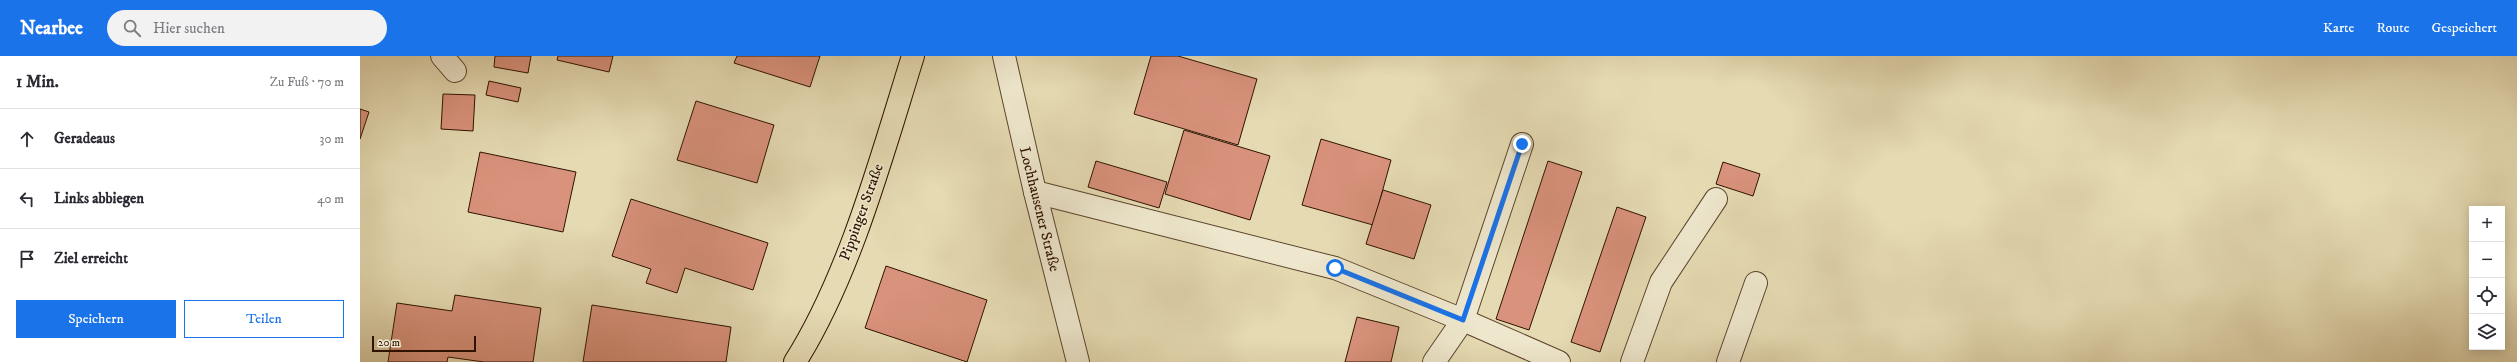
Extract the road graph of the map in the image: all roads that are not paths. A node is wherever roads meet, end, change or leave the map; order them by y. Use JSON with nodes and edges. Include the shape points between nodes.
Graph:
{"nodes":[{"id":1,"x":913,"y":56,"type":"edge"},
{"id":2,"x":1004,"y":56,"type":"edge"},
{"id":3,"x":1522,"y":144,"type":"dead end"},
{"id":4,"x":1035,"y":192,"type":"junction"},
{"id":5,"x":1716,"y":199,"type":"dead end"},
{"id":6,"x":1756,"y":283,"type":"dead end"},
{"id":7,"x":1463,"y":320,"type":"junction"},
{"id":8,"x":795,"y":362,"type":"edge"},
{"id":9,"x":1078,"y":362,"type":"edge"},
{"id":10,"x":1434,"y":362,"type":"edge"},
{"id":11,"x":1559,"y":362,"type":"edge"},
{"id":12,"x":1632,"y":362,"type":"edge"},
{"id":13,"x":1728,"y":362,"type":"edge"}],
"edges":[{"from":1,"to":8,"type":"main road","name":"Pippinger Straße","via":[[877,171],[840,270]]},
{"from":2,"to":4,"type":"street","name":"Lochhausener Straße"},
{"from":3,"to":7,"type":"street"},
{"from":4,"to":7,"type":"street","via":[[1335,268]]},
{"from":4,"to":9,"type":"street","name":"Lochhausener Straße"},
{"from":5,"to":12,"type":"street","via":[[1660,282]]},
{"from":6,"to":13,"type":"street"},
{"from":7,"to":10,"type":"street"},
{"from":7,"to":11,"type":"street"}]}
